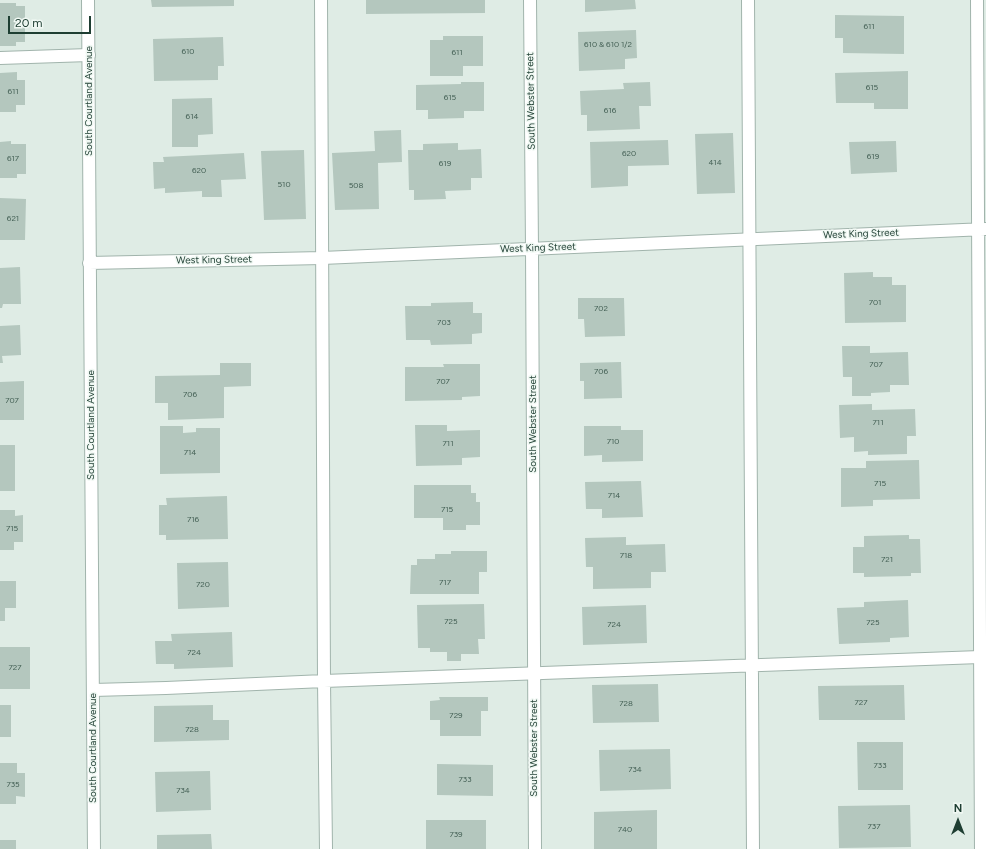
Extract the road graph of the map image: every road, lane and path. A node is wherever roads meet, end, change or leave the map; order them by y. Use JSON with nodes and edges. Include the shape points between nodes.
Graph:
{"nodes":[{"id":1,"x":88,"y":0,"type":"edge"},
{"id":2,"x":321,"y":0,"type":"edge"},
{"id":3,"x":530,"y":0,"type":"edge"},
{"id":4,"x":748,"y":0,"type":"edge"},
{"id":5,"x":976,"y":0,"type":"edge"},
{"id":6,"x":89,"y":55,"type":"junction"},
{"id":7,"x":0,"y":58,"type":"edge"},
{"id":8,"x":982,"y":229,"type":"edge"},
{"id":9,"x":750,"y":239,"type":"junction"},
{"id":10,"x":532,"y":248,"type":"junction"},
{"id":11,"x":322,"y":258,"type":"junction"},
{"id":12,"x":89,"y":263,"type":"junction"},
{"id":13,"x":980,"y":657,"type":"junction"},
{"id":14,"x":751,"y":665,"type":"junction"},
{"id":15,"x":534,"y":674,"type":"junction"},
{"id":16,"x":324,"y":681,"type":"junction"},
{"id":17,"x":93,"y":690,"type":"junction"},
{"id":18,"x":94,"y":849,"type":"edge"},
{"id":19,"x":326,"y":849,"type":"edge"},
{"id":20,"x":534,"y":849,"type":"edge"},
{"id":21,"x":753,"y":849,"type":"edge"},
{"id":22,"x":981,"y":849,"type":"edge"}],
"edges":[{"from":1,"to":6,"type":"street","name":"South Courtland Avenue"},
{"from":2,"to":11,"type":"street"},
{"from":3,"to":10,"type":"street","name":"South Webster Street"},
{"from":4,"to":9,"type":"street"},
{"from":5,"to":8,"type":"street"},
{"from":6,"to":7,"type":"street"},
{"from":6,"to":12,"type":"street","name":"South Courtland Avenue"},
{"from":8,"to":9,"type":"street","name":"West King Street"},
{"from":8,"to":13,"type":"street"},
{"from":9,"to":10,"type":"street","name":"West King Street"},
{"from":9,"to":14,"type":"street"},
{"from":10,"to":11,"type":"street","name":"West King Street"},
{"from":10,"to":15,"type":"street","name":"South Webster Street"},
{"from":11,"to":12,"type":"street","name":"West King Street"},
{"from":11,"to":16,"type":"street"},
{"from":12,"to":17,"type":"street","name":"South Courtland Avenue"},
{"from":13,"to":14,"type":"street"},
{"from":13,"to":22,"type":"street"},
{"from":14,"to":15,"type":"street"},
{"from":14,"to":21,"type":"street"},
{"from":15,"to":16,"type":"street"},
{"from":15,"to":20,"type":"street","name":"South Webster Street"},
{"from":16,"to":17,"type":"street"},
{"from":16,"to":19,"type":"street"},
{"from":17,"to":18,"type":"street","name":"South Courtland Avenue"}]}
